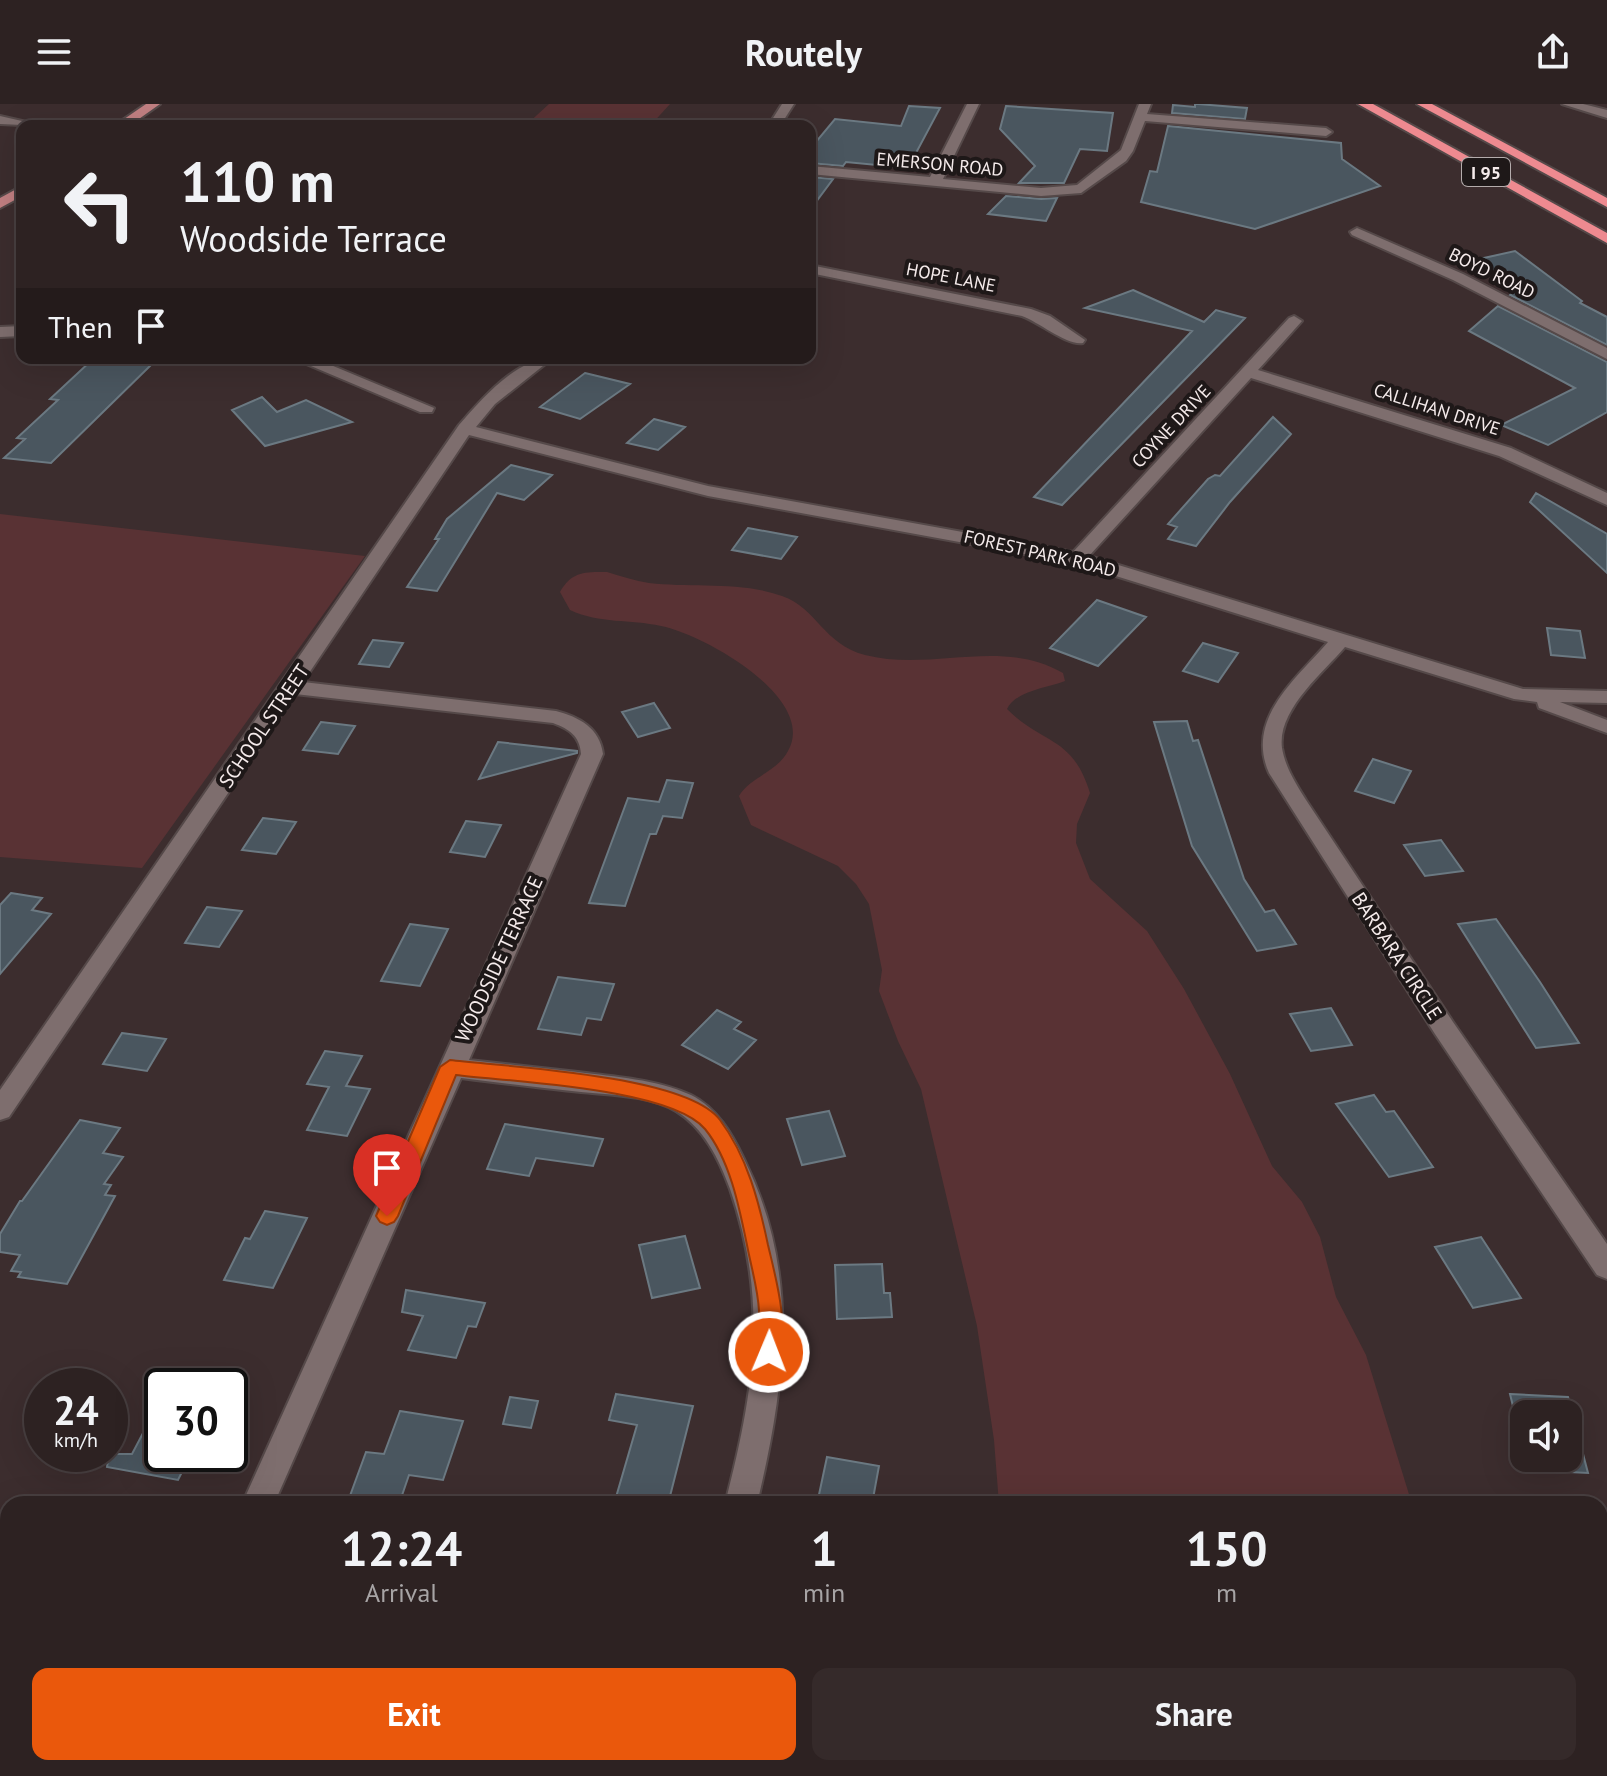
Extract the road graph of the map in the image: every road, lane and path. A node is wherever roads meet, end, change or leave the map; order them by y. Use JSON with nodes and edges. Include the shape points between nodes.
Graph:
{"nodes":[{"id":1,"x":154,"y":104,"type":"edge"},
{"id":2,"x":973,"y":104,"type":"edge"},
{"id":3,"x":1364,"y":104,"type":"edge"},
{"id":4,"x":1423,"y":104,"type":"edge"},
{"id":5,"x":1568,"y":104,"type":"edge"},
{"id":6,"x":1142,"y":111,"type":"edge"},
{"id":7,"x":1607,"y":114,"type":"edge"},
{"id":8,"x":129,"y":120,"type":"edge"},
{"id":9,"x":1326,"y":132,"type":"dead end"},
{"id":10,"x":816,"y":171,"type":"edge"},
{"id":11,"x":935,"y":181,"type":"junction"},
{"id":12,"x":1607,"y":203,"type":"edge"},
{"id":13,"x":1357,"y":232,"type":"dead end"},
{"id":14,"x":1607,"y":239,"type":"edge"},
{"id":15,"x":816,"y":270,"type":"edge"},
{"id":16,"x":1294,"y":321,"type":"dead end"},
{"id":17,"x":1077,"y":340,"type":"dead end"},
{"id":18,"x":1607,"y":354,"type":"edge"},
{"id":19,"x":315,"y":364,"type":"edge"},
{"id":20,"x":537,"y":364,"type":"edge"},
{"id":21,"x":1248,"y":372,"type":"junction"},
{"id":22,"x":426,"y":408,"type":"dead end"},
{"id":23,"x":465,"y":429,"type":"junction"},
{"id":24,"x":1607,"y":500,"type":"edge"},
{"id":25,"x":1077,"y":558,"type":"junction"},
{"id":26,"x":1340,"y":640,"type":"junction"},
{"id":27,"x":290,"y":687,"type":"junction"},
{"id":28,"x":1521,"y":695,"type":"junction"},
{"id":29,"x":1607,"y":697,"type":"edge"},
{"id":30,"x":1607,"y":727,"type":"edge"},
{"id":31,"x":450,"y":1067,"type":"junction"},
{"id":32,"x":0,"y":1110,"type":"edge"},
{"id":33,"x":1607,"y":1267,"type":"edge"},
{"id":34,"x":262,"y":1496,"type":"edge"},
{"id":35,"x":743,"y":1496,"type":"edge"}],
"edges":[{"from":1,"to":8,"type":"main road"},
{"from":2,"to":11,"type":"street"},
{"from":3,"to":14,"type":"highway","number":"I 95"},
{"from":4,"to":12,"type":"highway","number":"I 95"},
{"from":5,"to":7,"type":"street"},
{"from":6,"to":9,"type":"street"},
{"from":6,"to":11,"type":"street","name":"EMERSON ROAD","via":[[1124,156],[1084,188],[1066,192]]},
{"from":10,"to":11,"type":"street","name":"EMERSON ROAD"},
{"from":13,"to":18,"type":"street","name":"BOYD ROAD"},
{"from":15,"to":17,"type":"street","name":"HOPE LANE","via":[[1026,312]]},
{"from":16,"to":21,"type":"street","name":"COYNE DRIVE"},
{"from":19,"to":22,"type":"street"},
{"from":20,"to":23,"type":"street","name":"SCHOOL STREET","via":[[489,401]]},
{"from":21,"to":24,"type":"street","name":"CALLIHAN DRIVE","via":[[1505,452]]},
{"from":21,"to":25,"type":"street","name":"COYNE DRIVE"},
{"from":23,"to":25,"type":"street","name":"FOREST PARK ROAD","via":[[708,491]]},
{"from":23,"to":27,"type":"street","name":"SCHOOL STREET"},
{"from":25,"to":26,"type":"street","name":"FOREST PARK ROAD"},
{"from":26,"to":28,"type":"street","name":"FOREST PARK ROAD"},
{"from":26,"to":33,"type":"street","name":"BARBARA CIRCLE","via":[[1278,718],[1271,744],[1277,765],[1444,1028]]},
{"from":27,"to":31,"type":"street","name":"WOODSIDE TERRACE","via":[[556,717],[574,724],[590,740],[590,761]]},
{"from":27,"to":32,"type":"street","name":"SCHOOL STREET"},
{"from":28,"to":29,"type":"street","name":"FOREST PARK ROAD"},
{"from":28,"to":30,"type":"street"},
{"from":31,"to":34,"type":"street","name":"WOODSIDE TERRACE"},
{"from":31,"to":35,"type":"street","via":[[656,1094],[692,1108],[721,1137],[743,1187],[770,1310],[763,1410]]}]}
